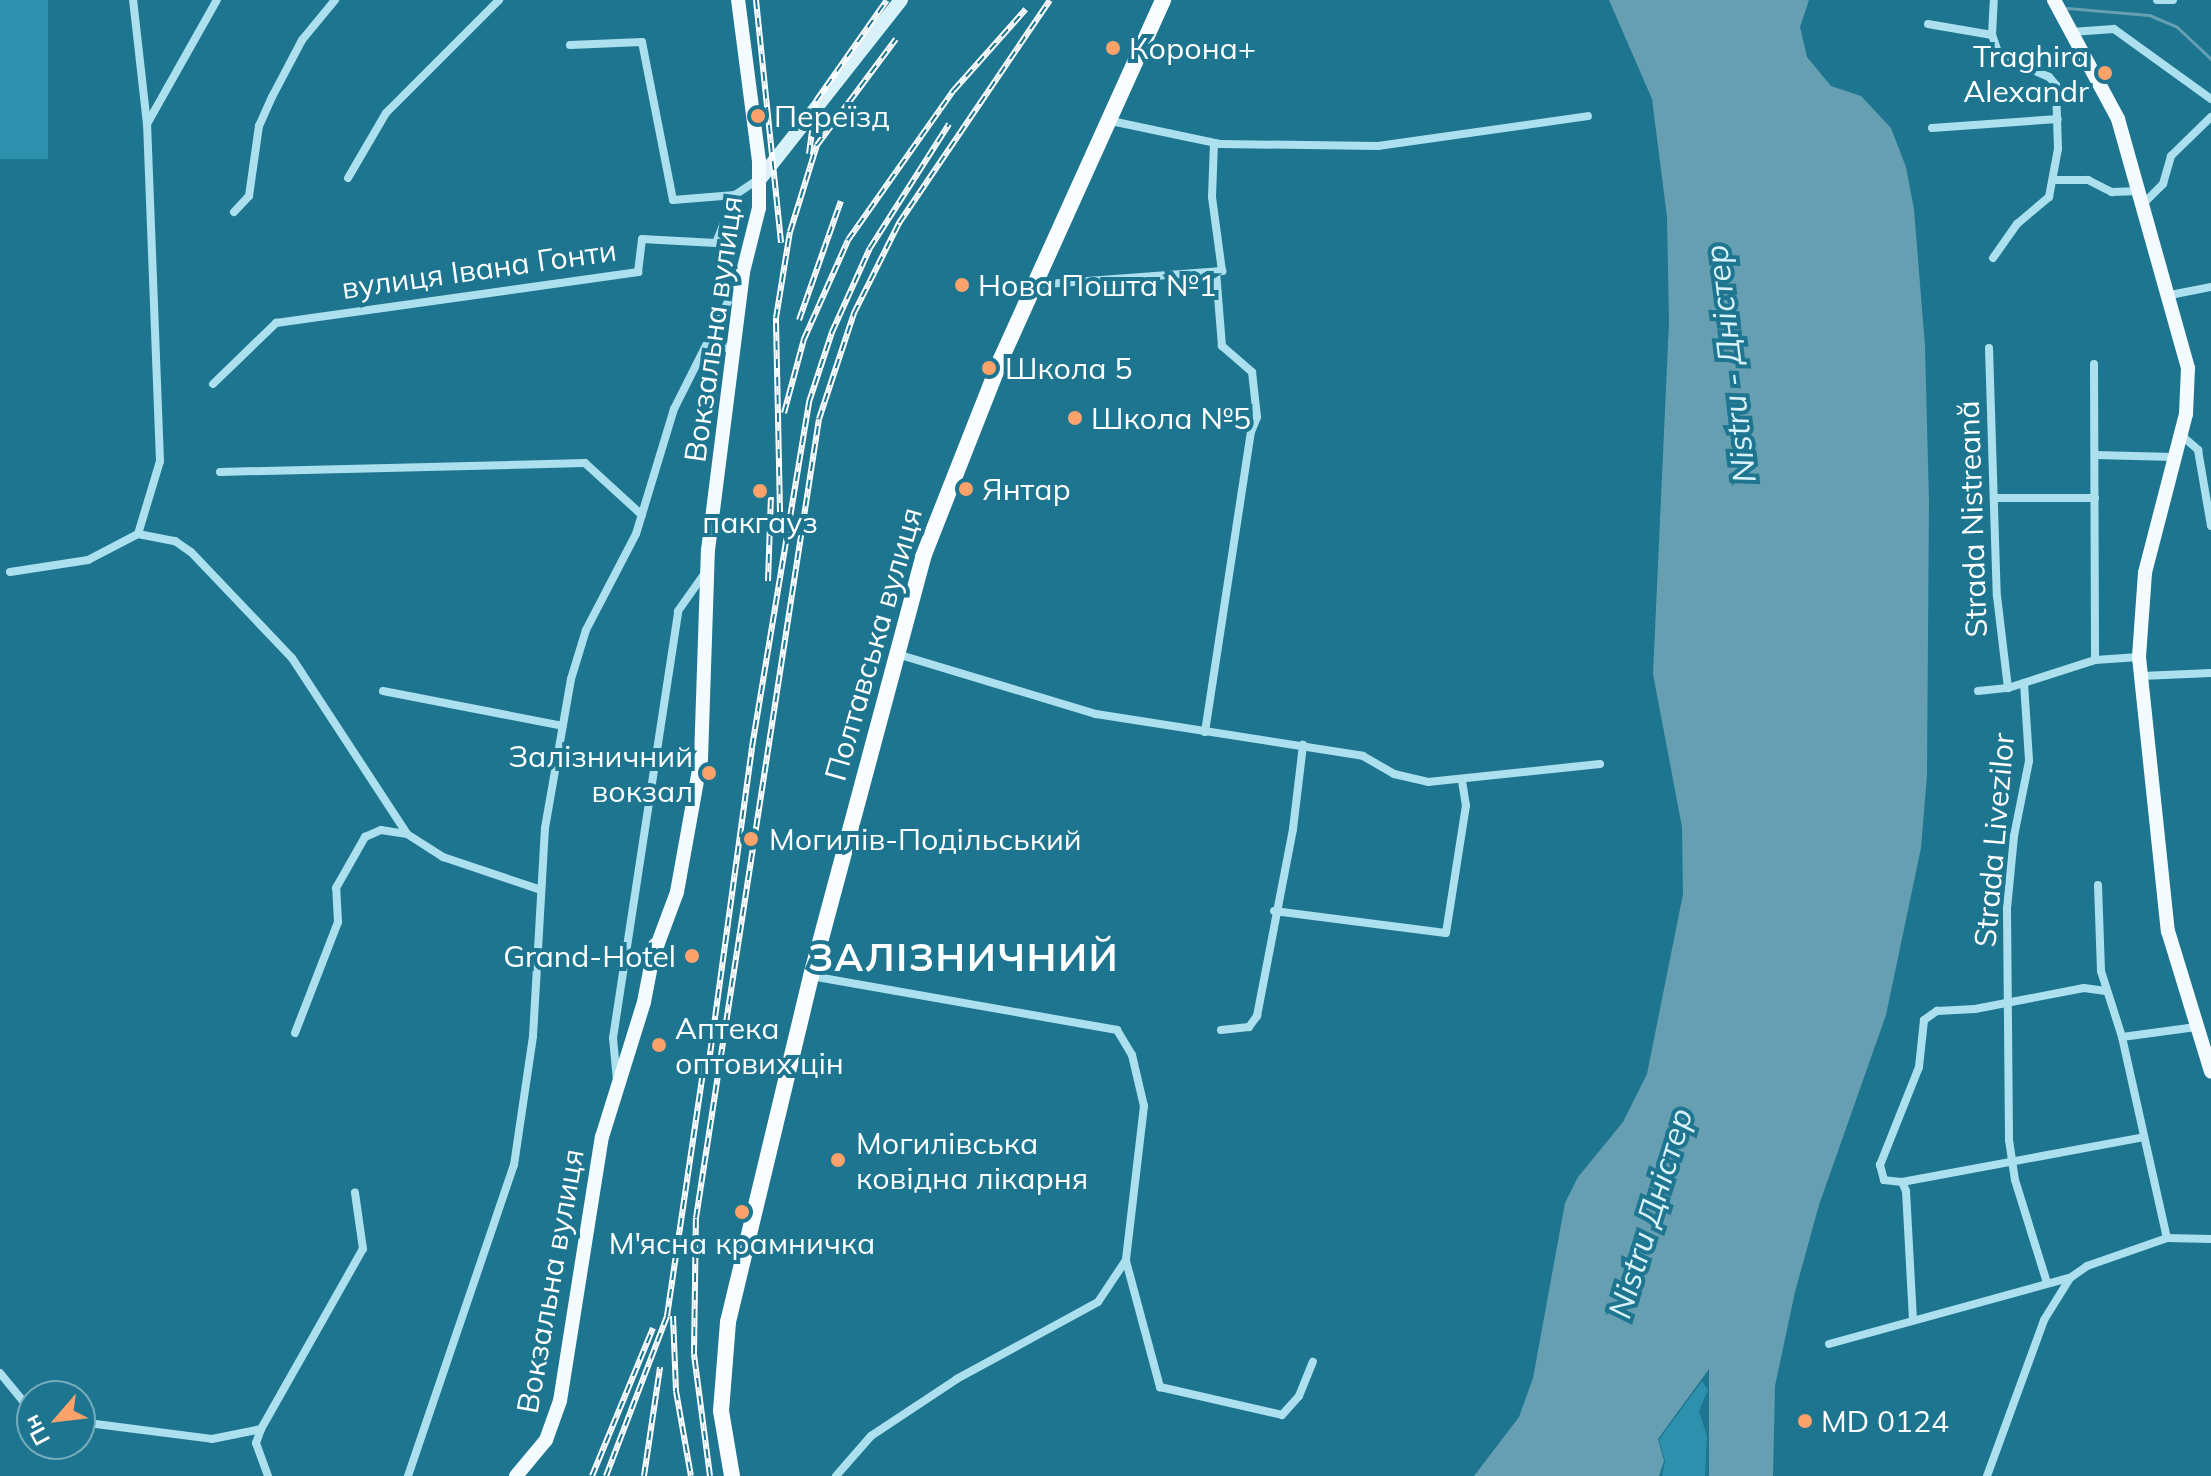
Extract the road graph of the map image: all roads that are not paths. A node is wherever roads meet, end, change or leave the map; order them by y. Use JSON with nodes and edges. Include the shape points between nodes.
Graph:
{"nodes":[{"id":1,"x":133,"y":0,"type":"edge"},
{"id":2,"x":217,"y":0,"type":"edge"},
{"id":3,"x":335,"y":0,"type":"edge"},
{"id":4,"x":499,"y":0,"type":"edge"},
{"id":5,"x":738,"y":0,"type":"edge"},
{"id":6,"x":901,"y":0,"type":"edge"},
{"id":7,"x":1163,"y":0,"type":"edge"},
{"id":8,"x":2157,"y":0,"type":"edge"},
{"id":9,"x":2173,"y":0,"type":"edge"},
{"id":10,"x":1994,"y":2,"type":"dead end"},
{"id":11,"x":2058,"y":2,"type":"edge"},
{"id":12,"x":1928,"y":24,"type":"dead end"},
{"id":13,"x":2071,"y":32,"type":"junction"},
{"id":14,"x":1992,"y":35,"type":"junction"},
{"id":15,"x":570,"y":45,"type":"dead end"},
{"id":16,"x":2211,"y":99,"type":"edge"},
{"id":17,"x":1588,"y":116,"type":"dead end"},
{"id":18,"x":2211,"y":117,"type":"edge"},
{"id":19,"x":2058,"y":119,"type":"junction"},
{"id":20,"x":1111,"y":121,"type":"junction"},
{"id":21,"x":147,"y":124,"type":"junction"},
{"id":22,"x":1932,"y":128,"type":"dead end"},
{"id":23,"x":1214,"y":143,"type":"junction"},
{"id":24,"x":348,"y":178,"type":"dead end"},
{"id":25,"x":760,"y":179,"type":"junction"},
{"id":26,"x":2055,"y":180,"type":"junction"},
{"id":27,"x":735,"y":195,"type":"junction"},
{"id":28,"x":2143,"y":197,"type":"junction"},
{"id":29,"x":234,"y":212,"type":"dead end"},
{"id":30,"x":1993,"y":258,"type":"dead end"},
{"id":31,"x":743,"y":272,"type":"junction"},
{"id":32,"x":1219,"y":272,"type":"junction"},
{"id":33,"x":1033,"y":285,"type":"junction"},
{"id":34,"x":2210,"y":288,"type":"edge"},
{"id":35,"x":2170,"y":295,"type":"junction"},
{"id":36,"x":707,"y":344,"type":"junction"},
{"id":37,"x":1989,"y":348,"type":"dead end"},
{"id":38,"x":733,"y":352,"type":"junction"},
{"id":39,"x":2094,"y":364,"type":"dead end"},
{"id":40,"x":213,"y":384,"type":"dead end"},
{"id":41,"x":2181,"y":435,"type":"junction"},
{"id":42,"x":2095,"y":455,"type":"junction"},
{"id":43,"x":2174,"y":457,"type":"junction"},
{"id":44,"x":220,"y":472,"type":"dead end"},
{"id":45,"x":1995,"y":498,"type":"junction"},
{"id":46,"x":2095,"y":498,"type":"junction"},
{"id":47,"x":642,"y":515,"type":"junction"},
{"id":48,"x":2211,"y":526,"type":"edge"},
{"id":49,"x":138,"y":534,"type":"junction"},
{"id":50,"x":708,"y":569,"type":"junction"},
{"id":51,"x":10,"y":572,"type":"dead end"},
{"id":52,"x":896,"y":654,"type":"junction"},
{"id":53,"x":2139,"y":657,"type":"junction"},
{"id":54,"x":2095,"y":660,"type":"junction"},
{"id":55,"x":2211,"y":673,"type":"edge"},
{"id":56,"x":2140,"y":676,"type":"junction"},
{"id":57,"x":2024,"y":683,"type":"junction"},
{"id":58,"x":2008,"y":688,"type":"junction"},
{"id":59,"x":383,"y":691,"type":"dead end"},
{"id":60,"x":1978,"y":691,"type":"dead end"},
{"id":61,"x":563,"y":726,"type":"junction"},
{"id":62,"x":1205,"y":732,"type":"junction"},
{"id":63,"x":1303,"y":745,"type":"junction"},
{"id":64,"x":1600,"y":764,"type":"dead end"},
{"id":65,"x":1462,"y":780,"type":"junction"},
{"id":66,"x":407,"y":834,"type":"junction"},
{"id":67,"x":2098,"y":885,"type":"dead end"},
{"id":68,"x":538,"y":889,"type":"junction"},
{"id":69,"x":1274,"y":911,"type":"junction"},
{"id":70,"x":811,"y":976,"type":"junction"},
{"id":71,"x":2106,"y":991,"type":"junction"},
{"id":72,"x":2008,"y":1002,"type":"junction"},
{"id":73,"x":2196,"y":1027,"type":"junction"},
{"id":74,"x":1221,"y":1030,"type":"dead end"},
{"id":75,"x":295,"y":1033,"type":"dead end"},
{"id":76,"x":2122,"y":1037,"type":"junction"},
{"id":77,"x":2211,"y":1072,"type":"edge"},
{"id":78,"x":619,"y":1085,"type":"junction"},
{"id":79,"x":2144,"y":1137,"type":"junction"},
{"id":80,"x":2012,"y":1163,"type":"junction"},
{"id":81,"x":1902,"y":1182,"type":"junction"},
{"id":82,"x":355,"y":1193,"type":"dead end"},
{"id":83,"x":2167,"y":1238,"type":"junction"},
{"id":84,"x":2211,"y":1239,"type":"edge"},
{"id":85,"x":1126,"y":1260,"type":"junction"},
{"id":86,"x":2070,"y":1278,"type":"junction"},
{"id":87,"x":2047,"y":1283,"type":"junction"},
{"id":88,"x":1913,"y":1320,"type":"junction"},
{"id":89,"x":1829,"y":1344,"type":"dead end"},
{"id":90,"x":1313,"y":1362,"type":"dead end"},
{"id":91,"x":0,"y":1373,"type":"edge"},
{"id":92,"x":16,"y":1392,"type":"edge"},
{"id":93,"x":96,"y":1424,"type":"edge"},
{"id":94,"x":261,"y":1429,"type":"junction"},
{"id":95,"x":268,"y":1476,"type":"edge"},
{"id":96,"x":408,"y":1476,"type":"edge"},
{"id":97,"x":516,"y":1476,"type":"edge"},
{"id":98,"x":732,"y":1476,"type":"edge"},
{"id":99,"x":836,"y":1476,"type":"edge"},
{"id":100,"x":1987,"y":1476,"type":"edge"}],
"edges":[{"from":1,"to":21,"type":"street"},
{"from":2,"to":21,"type":"street"},
{"from":3,"to":29,"type":"street","via":[[302,40],[272,97],[259,126],[249,196]]},
{"from":4,"to":24,"type":"street","via":[[386,113]]},
{"from":5,"to":25,"type":"main road"},
{"from":6,"to":25,"type":"main road","name":"Вокзальна вулиця"},
{"from":7,"to":20,"type":"highway","name":"Полтавська вулиця"},
{"from":8,"to":9,"type":"street"},
{"from":10,"to":14,"type":"street"},
{"from":11,"to":13,"type":"main road"},
{"from":12,"to":14,"type":"street"},
{"from":13,"to":16,"type":"street","via":[[2114,29]]},
{"from":13,"to":28,"type":"main road","via":[[2118,119]]},
{"from":14,"to":19,"type":"street","via":[[1999,55],[2056,85]]},
{"from":15,"to":27,"type":"street","via":[[642,42],[673,200]]},
{"from":17,"to":23,"type":"street","via":[[1378,146]]},
{"from":18,"to":28,"type":"street","via":[[2171,156],[2163,184]]},
{"from":19,"to":22,"type":"street"},
{"from":19,"to":26,"type":"street"},
{"from":20,"to":23,"type":"street"},
{"from":20,"to":33,"type":"highway","name":"Полтавська вулиця"},
{"from":21,"to":49,"type":"street","via":[[160,461]]},
{"from":23,"to":32,"type":"street","via":[[1212,197]]},
{"from":25,"to":27,"type":"street"},
{"from":25,"to":31,"type":"main road","name":"Вокзальна вулиця","via":[[759,208]]},
{"from":26,"to":28,"type":"street","via":[[2088,180]]},
{"from":26,"to":30,"type":"street","via":[[2043,207],[2017,224]]},
{"from":27,"to":40,"type":"street","name":"вулиця Івана Гонти","via":[[716,243],[642,239],[638,272],[276,323]]},
{"from":28,"to":35,"type":"main road"},
{"from":31,"to":36,"type":"street"},
{"from":31,"to":38,"type":"main road","name":"Вокзальна вулиця"},
{"from":32,"to":33,"type":"street"},
{"from":32,"to":62,"type":"street","via":[[1222,346],[1252,372],[1257,417]]},
{"from":33,"to":52,"type":"highway","name":"Полтавська вулиця","via":[[923,557]]},
{"from":34,"to":35,"type":"street"},
{"from":35,"to":41,"type":"main road","via":[[2190,386]]},
{"from":36,"to":38,"type":"street","via":[[718,342]]},
{"from":36,"to":47,"type":"street","via":[[674,409]]},
{"from":37,"to":45,"type":"street","name":"Strada Nistreană"},
{"from":38,"to":50,"type":"main road","name":"Вокзальна вулиця"},
{"from":39,"to":42,"type":"street"},
{"from":41,"to":43,"type":"main road"},
{"from":41,"to":48,"type":"street","via":[[2198,450]]},
{"from":42,"to":43,"type":"street"},
{"from":42,"to":46,"type":"street"},
{"from":43,"to":53,"type":"main road","via":[[2145,573]]},
{"from":44,"to":47,"type":"street","via":[[585,463]]},
{"from":45,"to":46,"type":"street"},
{"from":45,"to":58,"type":"street","name":"Strada Nistreană","via":[[1998,616]]},
{"from":46,"to":54,"type":"street"},
{"from":47,"to":61,"type":"street","via":[[586,630]]},
{"from":49,"to":51,"type":"street","via":[[88,560]]},
{"from":49,"to":66,"type":"street","via":[[175,541],[191,552],[292,658]]},
{"from":50,"to":78,"type":"main road","name":"Вокзальна вулиця","via":[[702,715],[688,840]]},
{"from":50,"to":78,"type":"street","name":"Вокзальна вулиця","via":[[678,611],[613,1038]]},
{"from":52,"to":62,"type":"street","via":[[1096,714]]},
{"from":52,"to":70,"type":"highway","name":"Полтавська вулиця"},
{"from":53,"to":54,"type":"street"},
{"from":53,"to":56,"type":"main road"},
{"from":54,"to":57,"type":"street"},
{"from":55,"to":56,"type":"street"},
{"from":56,"to":73,"type":"main road","via":[[2163,903]]},
{"from":57,"to":58,"type":"street"},
{"from":57,"to":72,"type":"street","name":"Strada Livezilor","via":[[2029,761],[2010,879]]},
{"from":58,"to":60,"type":"street"},
{"from":59,"to":61,"type":"street"},
{"from":61,"to":68,"type":"street"},
{"from":62,"to":63,"type":"street"},
{"from":63,"to":65,"type":"street","via":[[1363,756],[1394,774],[1428,782]]},
{"from":63,"to":69,"type":"street","via":[[1293,829]]},
{"from":64,"to":65,"type":"street"},
{"from":65,"to":69,"type":"street","via":[[1466,806],[1446,933]]},
{"from":66,"to":68,"type":"street","via":[[443,857]]},
{"from":66,"to":75,"type":"street","via":[[381,830],[365,837],[336,888],[338,922]]},
{"from":67,"to":71,"type":"street"},
{"from":68,"to":96,"type":"street","via":[[533,1036],[514,1165]]},
{"from":69,"to":74,"type":"street","via":[[1257,1016],[1249,1027]]},
{"from":70,"to":85,"type":"street","via":[[1117,1030],[1132,1055],[1144,1106]]},
{"from":70,"to":98,"type":"highway","name":"Полтавська вулиця","via":[[722,1351],[721,1411]]},
{"from":71,"to":72,"type":"street","via":[[2084,988]]},
{"from":71,"to":76,"type":"street"},
{"from":72,"to":80,"type":"street","name":"Strada Livezilor"},
{"from":72,"to":81,"type":"street","via":[[1928,1015],[1919,1067],[1880,1165],[1884,1180]]},
{"from":73,"to":76,"type":"street"},
{"from":73,"to":77,"type":"main road"},
{"from":76,"to":79,"type":"street"},
{"from":78,"to":97,"type":"main road","name":"Вокзальна вулиця","via":[[602,1137],[560,1401],[546,1440]]},
{"from":79,"to":80,"type":"street"},
{"from":79,"to":83,"type":"street"},
{"from":80,"to":81,"type":"street"},
{"from":80,"to":87,"type":"street","name":"Strada Livezilor"},
{"from":81,"to":88,"type":"street"},
{"from":82,"to":94,"type":"street","via":[[363,1249]]},
{"from":83,"to":84,"type":"street"},
{"from":83,"to":86,"type":"street","via":[[2087,1266]]},
{"from":85,"to":90,"type":"street","via":[[1160,1387],[1282,1415],[1299,1396]]},
{"from":85,"to":99,"type":"street","via":[[1098,1302],[957,1379],[871,1436]]},
{"from":86,"to":87,"type":"street"},
{"from":86,"to":100,"type":"street","via":[[2044,1320]]},
{"from":87,"to":88,"type":"street"},
{"from":88,"to":89,"type":"street"},
{"from":91,"to":92,"type":"street"},
{"from":93,"to":94,"type":"street","via":[[212,1439]]},
{"from":94,"to":95,"type":"street","via":[[256,1443]]}]}
